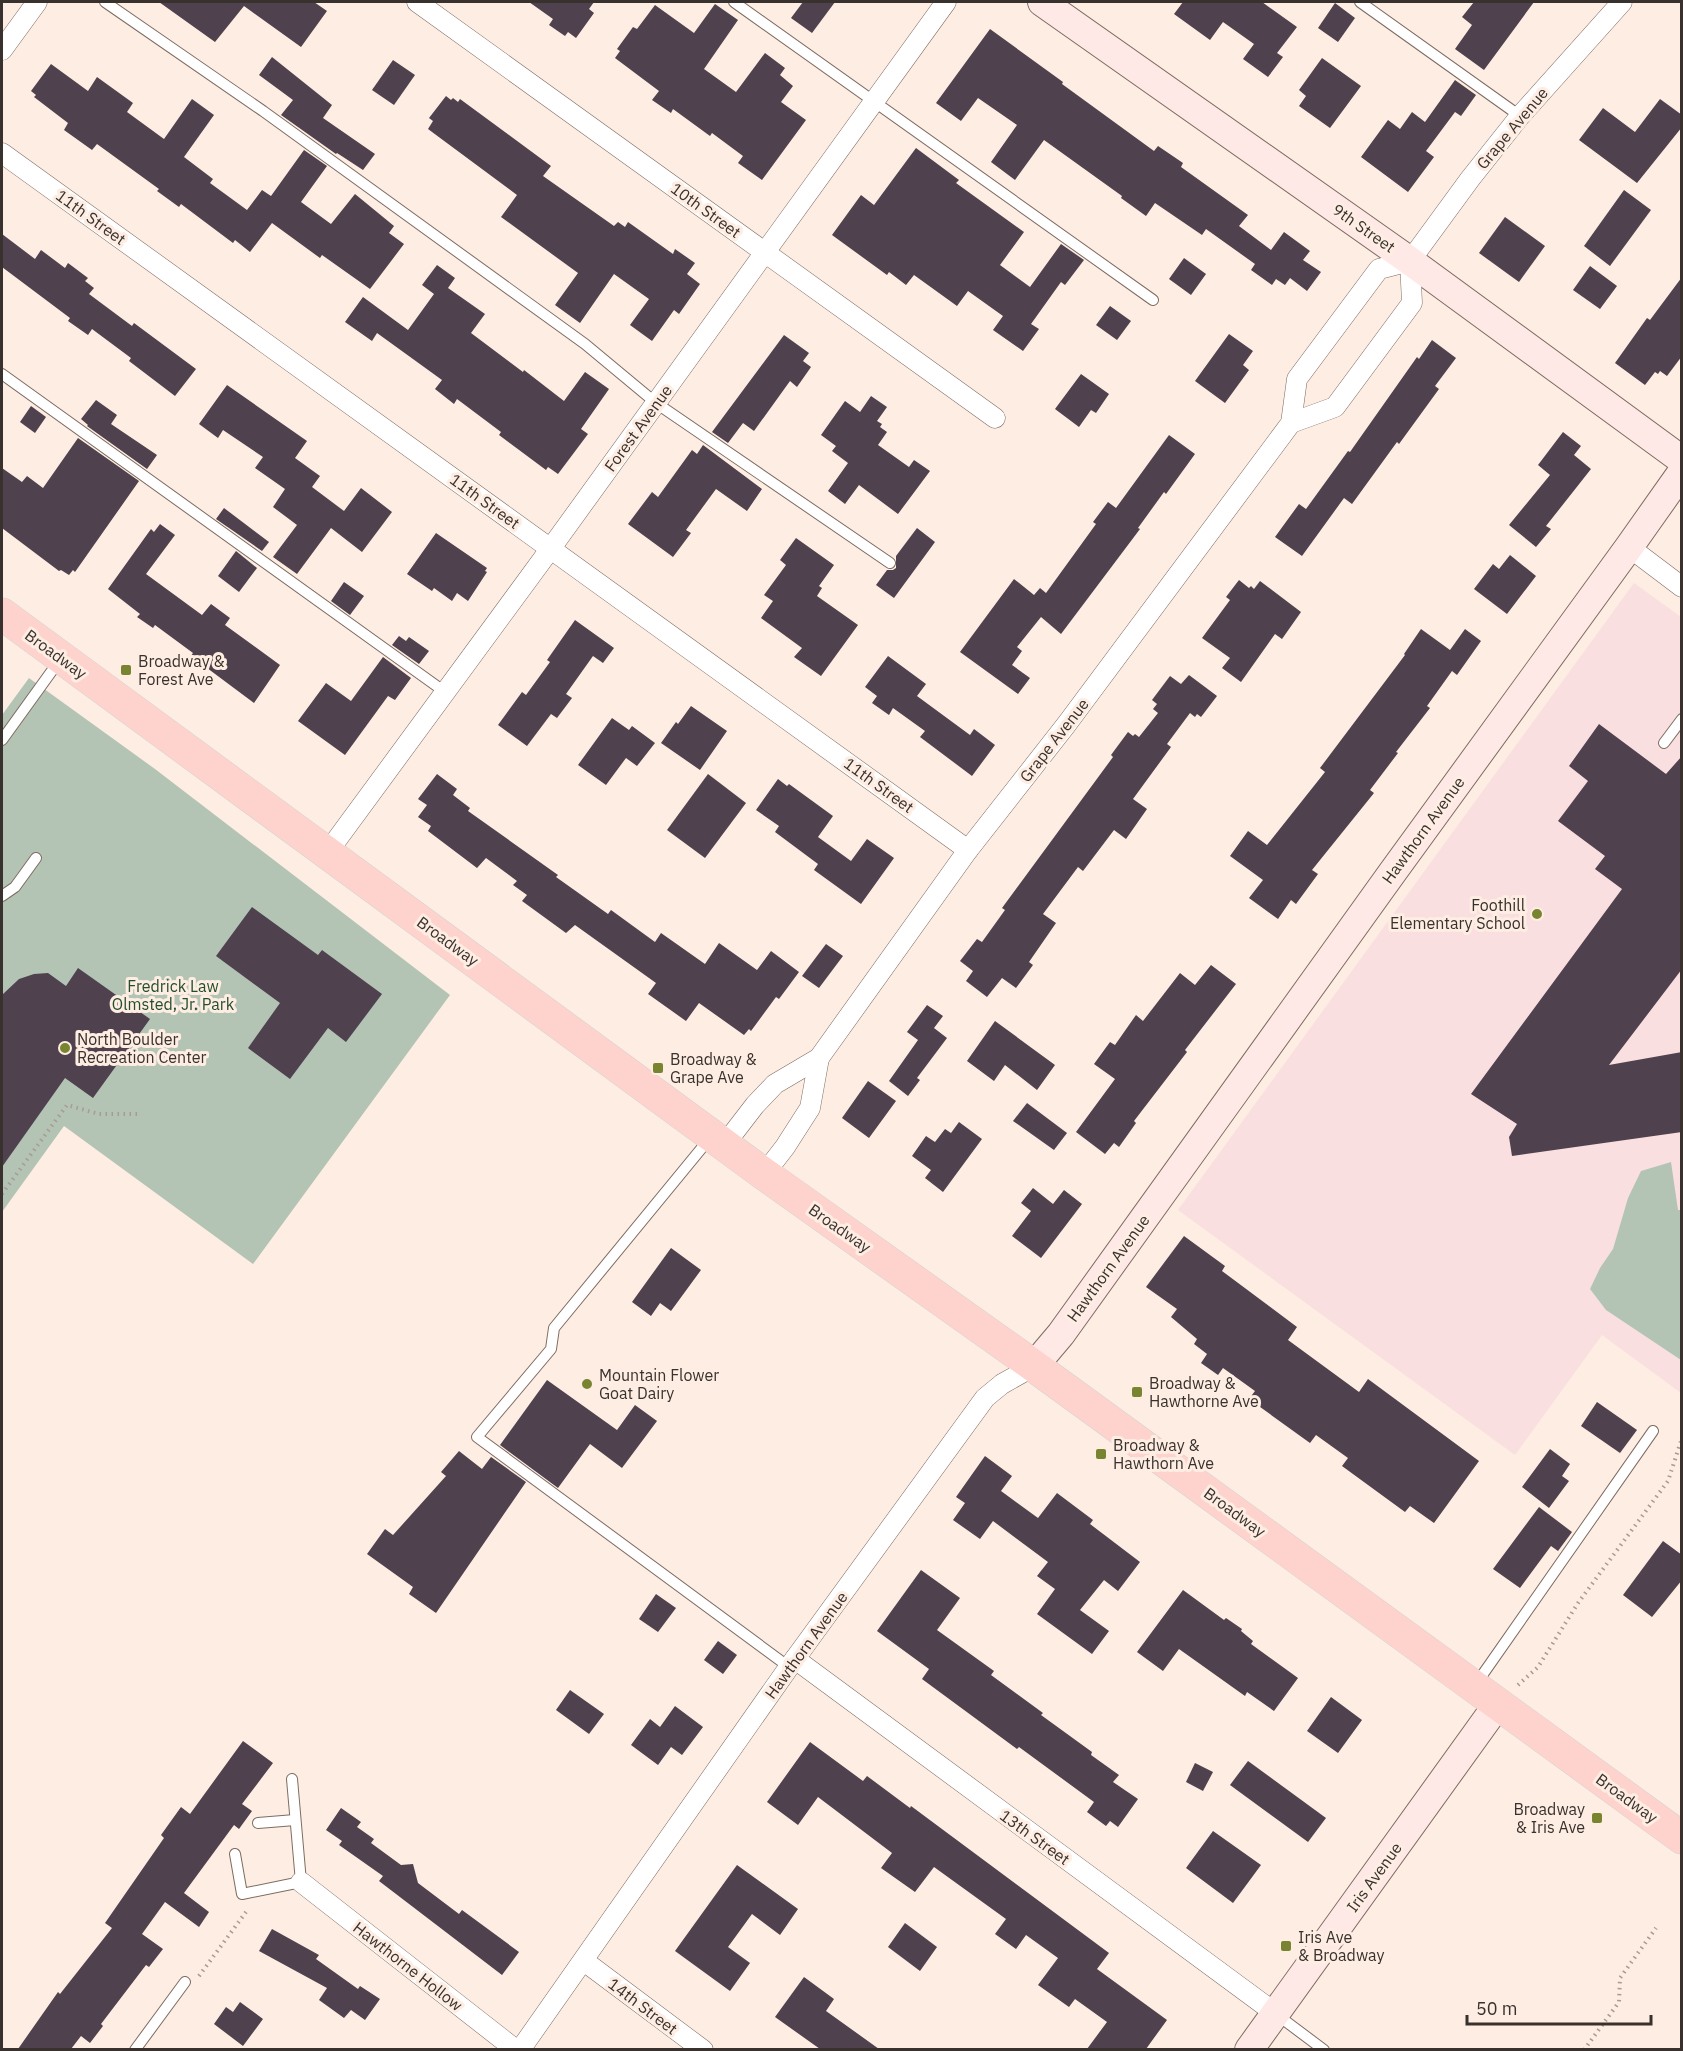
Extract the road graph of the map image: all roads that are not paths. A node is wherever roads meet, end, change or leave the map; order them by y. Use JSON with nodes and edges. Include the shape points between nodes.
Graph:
{"nodes":[{"id":1,"x":36,"y":2,"type":"edge"},
{"id":2,"x":105,"y":2,"type":"edge"},
{"id":3,"x":417,"y":2,"type":"edge"},
{"id":4,"x":734,"y":2,"type":"edge"},
{"id":5,"x":946,"y":2,"type":"edge"},
{"id":6,"x":1042,"y":2,"type":"edge"},
{"id":7,"x":1360,"y":2,"type":"edge"},
{"id":8,"x":1622,"y":2,"type":"edge"},
{"id":9,"x":2,"y":50,"type":"edge"},
{"id":10,"x":874,"y":101,"type":"junction"},
{"id":11,"x":1520,"y":116,"type":"junction"},
{"id":12,"x":2,"y":153,"type":"edge"},
{"id":13,"x":765,"y":253,"type":"junction"},
{"id":14,"x":1410,"y":261,"type":"junction"},
{"id":15,"x":1153,"y":300,"type":"dead end"},
{"id":16,"x":2,"y":374,"type":"edge"},
{"id":17,"x":656,"y":403,"type":"junction"},
{"id":18,"x":995,"y":418,"type":"dead end"},
{"id":19,"x":1291,"y":423,"type":"junction"},
{"id":20,"x":1682,"y":460,"type":"edge"},
{"id":21,"x":1682,"y":472,"type":"edge"},
{"id":22,"x":551,"y":548,"type":"junction"},
{"id":23,"x":1629,"y":548,"type":"junction"},
{"id":24,"x":890,"y":563,"type":"dead end"},
{"id":25,"x":1682,"y":586,"type":"edge"},
{"id":26,"x":2,"y":614,"type":"edge"},
{"id":27,"x":62,"y":658,"type":"junction"},
{"id":28,"x":445,"y":692,"type":"junction"},
{"id":29,"x":1682,"y":719,"type":"edge"},
{"id":30,"x":2,"y":740,"type":"edge"},
{"id":31,"x":1664,"y":743,"type":"dead end"},
{"id":32,"x":968,"y":850,"type":"junction"},
{"id":33,"x":327,"y":853,"type":"junction"},
{"id":34,"x":36,"y":858,"type":"dead end"},
{"id":35,"x":2,"y":896,"type":"edge"},
{"id":36,"x":819,"y":1058,"type":"junction"},
{"id":37,"x":718,"y":1140,"type":"junction"},
{"id":38,"x":764,"y":1173,"type":"junction"},
{"id":39,"x":1034,"y":1366,"type":"junction"},
{"id":40,"x":1653,"y":1431,"type":"dead end"},
{"id":41,"x":792,"y":1663,"type":"junction"},
{"id":42,"x":1486,"y":1695,"type":"junction"},
{"id":43,"x":292,"y":1779,"type":"dead end"},
{"id":44,"x":295,"y":1820,"type":"junction"},
{"id":45,"x":258,"y":1822,"type":"dead end"},
{"id":46,"x":1682,"y":1838,"type":"edge"},
{"id":47,"x":235,"y":1854,"type":"dead end"},
{"id":48,"x":301,"y":1882,"type":"junction"},
{"id":49,"x":584,"y":1961,"type":"junction"},
{"id":50,"x":185,"y":1982,"type":"road end"},
{"id":51,"x":1275,"y":2013,"type":"junction"},
{"id":52,"x":135,"y":2049,"type":"edge"},
{"id":53,"x":518,"y":2049,"type":"edge"},
{"id":54,"x":703,"y":2049,"type":"edge"},
{"id":55,"x":1249,"y":2049,"type":"edge"},
{"id":56,"x":1324,"y":2049,"type":"edge"}],
"edges":[{"from":1,"to":9,"type":"street"},
{"from":2,"to":17,"type":"lane","via":[[566,330]]},
{"from":3,"to":13,"type":"street","name":"10th Street"},
{"from":4,"to":10,"type":"lane"},
{"from":5,"to":10,"type":"street","name":"Forest Avenue"},
{"from":6,"to":14,"type":"street","name":"9th Street"},
{"from":7,"to":11,"type":"lane"},
{"from":8,"to":11,"type":"street","name":"Grape Avenue"},
{"from":10,"to":13,"type":"street","name":"Forest Avenue"},
{"from":10,"to":15,"type":"lane"},
{"from":11,"to":14,"type":"street","name":"Grape Avenue"},
{"from":12,"to":22,"type":"street","name":"11th Street"},
{"from":13,"to":17,"type":"street","name":"Forest Avenue"},
{"from":13,"to":18,"type":"street","name":"10th Street"},
{"from":14,"to":19,"type":"street","name":"Grape Avenue","via":[[1379,269],[1297,379]]},
{"from":14,"to":19,"type":"street","via":[[1412,303],[1335,407]]},
{"from":14,"to":20,"type":"street","name":"9th Street"},
{"from":16,"to":28,"type":"lane"},
{"from":17,"to":22,"type":"street","name":"Forest Avenue"},
{"from":17,"to":24,"type":"lane"},
{"from":19,"to":32,"type":"street","name":"Grape Avenue"},
{"from":21,"to":23,"type":"street","name":"Hawthorn Avenue"},
{"from":22,"to":28,"type":"street","name":"Forest Avenue"},
{"from":22,"to":32,"type":"street","name":"11th Street"},
{"from":23,"to":25,"type":"street"},
{"from":23,"to":39,"type":"street","name":"Hawthorn Avenue","via":[[1061,1334]]},
{"from":26,"to":27,"type":"main road","name":"Broadway"},
{"from":27,"to":30,"type":"lane"},
{"from":27,"to":33,"type":"main road","name":"Broadway"},
{"from":28,"to":33,"type":"street","name":"Forest Avenue"},
{"from":29,"to":31,"type":"lane"},
{"from":32,"to":36,"type":"street","name":"Grape Avenue"},
{"from":33,"to":37,"type":"main road","name":"Broadway"},
{"from":34,"to":35,"type":"lane","via":[[15,887]]},
{"from":36,"to":37,"type":"street","name":"Grape Avenue","via":[[775,1084]]},
{"from":36,"to":38,"type":"street","name":"Grape Avenue","via":[[810,1108]]},
{"from":37,"to":38,"type":"main road","name":"Broadway"},
{"from":37,"to":41,"type":"lane","via":[[554,1329],[551,1349],[477,1437]]},
{"from":38,"to":39,"type":"main road","name":"Broadway"},
{"from":39,"to":41,"type":"street","name":"Hawthorn Avenue","via":[[985,1398]]},
{"from":39,"to":42,"type":"main road","name":"Broadway"},
{"from":40,"to":42,"type":"lane"},
{"from":41,"to":49,"type":"street","name":"Hawthorn Avenue"},
{"from":41,"to":51,"type":"street","name":"13th Street"},
{"from":42,"to":46,"type":"main road","name":"Broadway"},
{"from":42,"to":51,"type":"street","name":"Iris Avenue"},
{"from":43,"to":44,"type":"lane"},
{"from":44,"to":45,"type":"lane"},
{"from":44,"to":48,"type":"lane"},
{"from":47,"to":48,"type":"lane","via":[[242,1894]]},
{"from":48,"to":53,"type":"street","name":"Hawthorne Hollow"},
{"from":49,"to":53,"type":"street","name":"Hawthorn Avenue"},
{"from":49,"to":54,"type":"street","name":"14th Street"},
{"from":50,"to":52,"type":"lane"},
{"from":51,"to":55,"type":"street","name":"Iris Avenue"},
{"from":51,"to":56,"type":"lane"}]}
